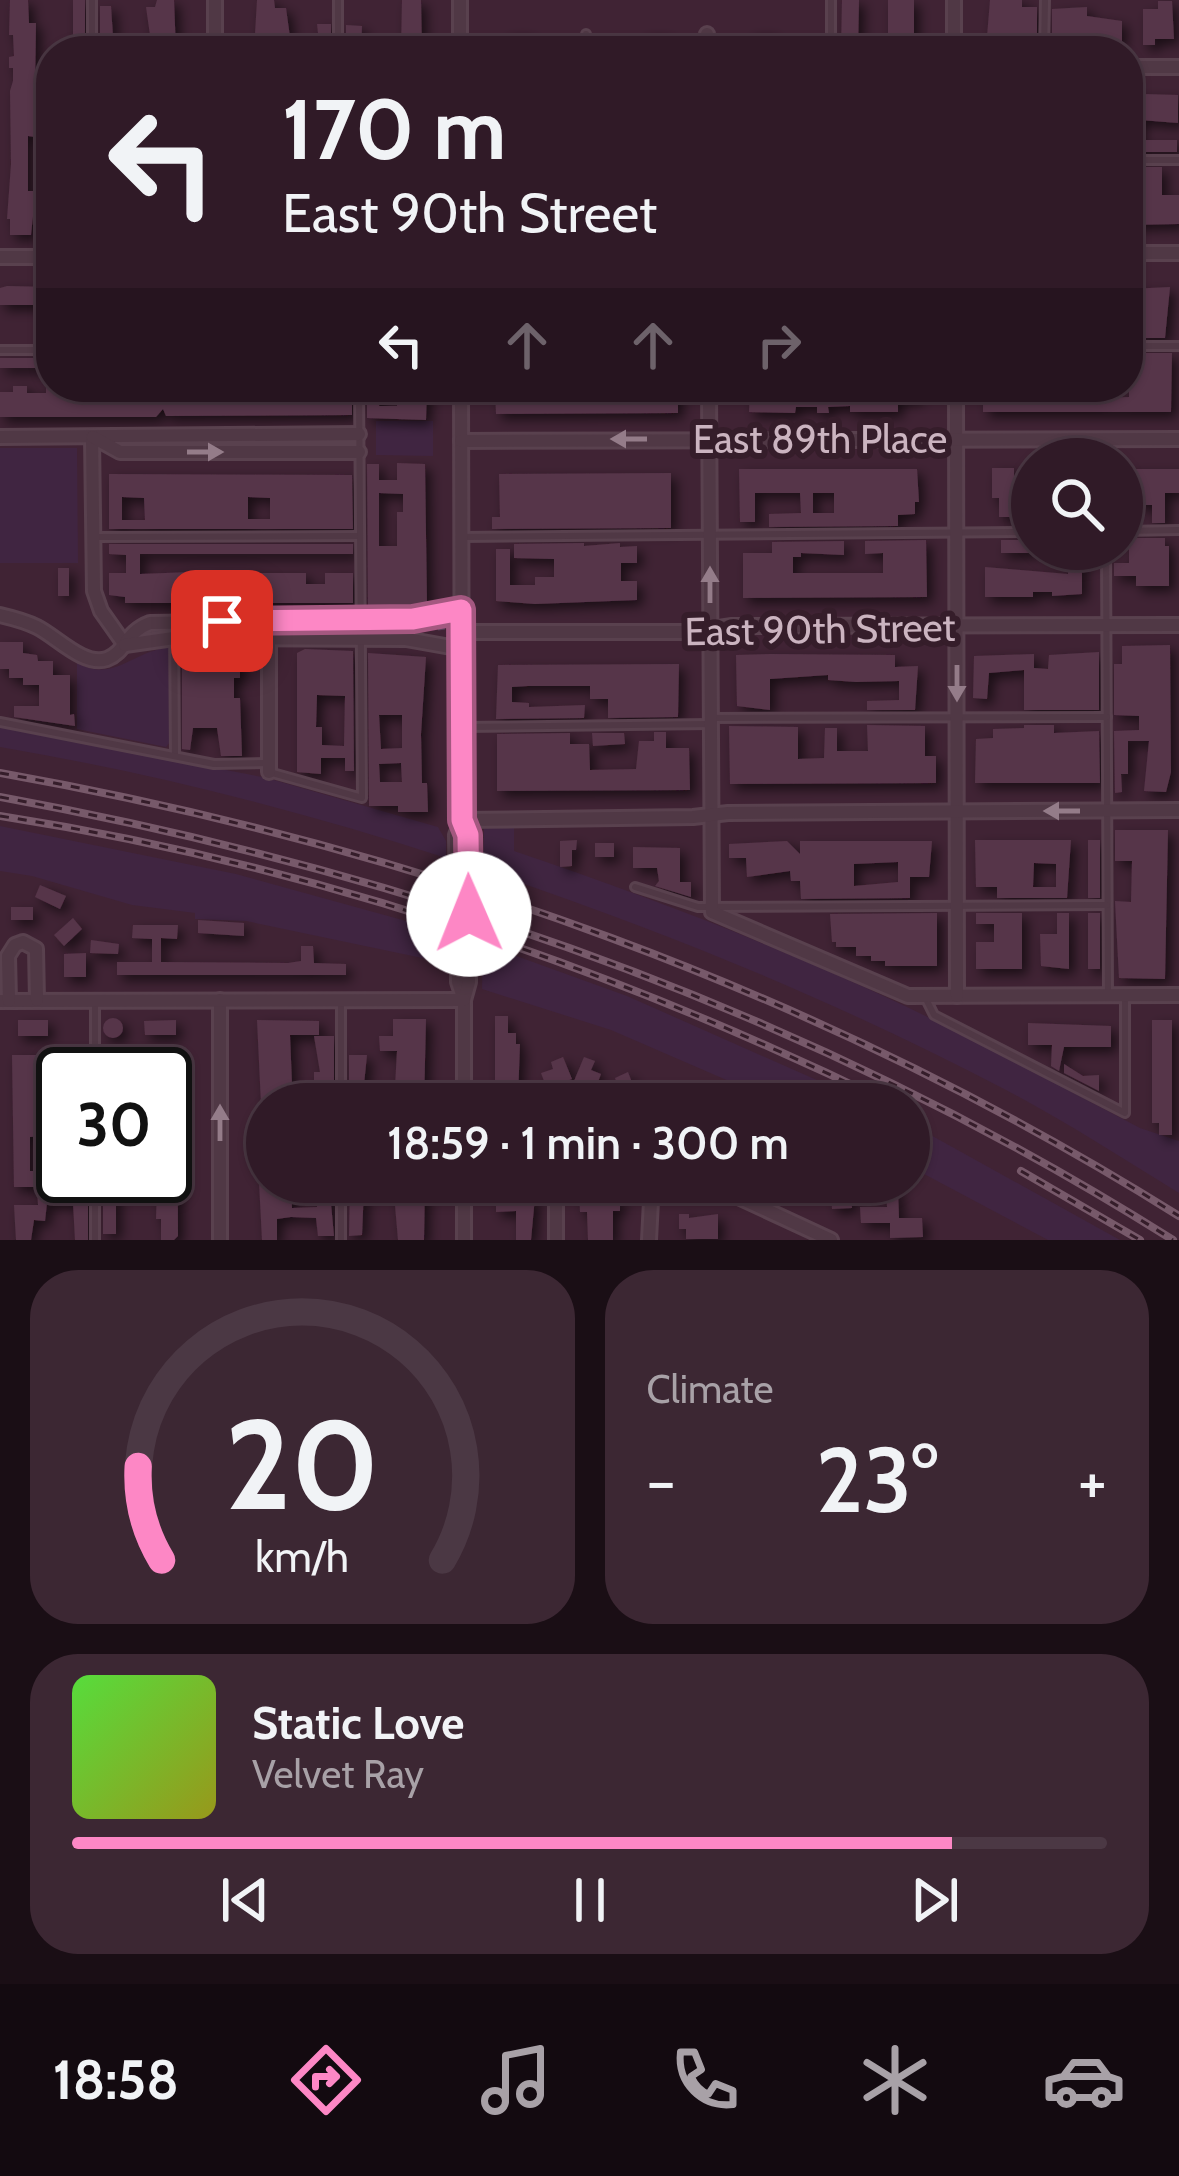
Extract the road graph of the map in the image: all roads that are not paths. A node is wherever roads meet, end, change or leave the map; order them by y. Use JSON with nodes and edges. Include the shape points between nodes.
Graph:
{"nodes":[{"id":1,"x":92,"y":0,"type":"edge"},
{"id":2,"x":215,"y":0,"type":"edge"},
{"id":3,"x":338,"y":0,"type":"edge"},
{"id":4,"x":460,"y":0,"type":"edge"},
{"id":5,"x":831,"y":0,"type":"edge"},
{"id":6,"x":953,"y":0,"type":"edge"},
{"id":7,"x":1045,"y":0,"type":"edge"},
{"id":8,"x":92,"y":36,"type":"edge"},
{"id":9,"x":215,"y":36,"type":"edge"},
{"id":10,"x":338,"y":36,"type":"edge"},
{"id":11,"x":460,"y":36,"type":"edge"},
{"id":12,"x":831,"y":36,"type":"edge"},
{"id":13,"x":954,"y":36,"type":"edge"},
{"id":14,"x":1045,"y":36,"type":"edge"},
{"id":15,"x":1143,"y":68,"type":"edge"},
{"id":16,"x":1179,"y":68,"type":"edge"},
{"id":17,"x":1143,"y":160,"type":"edge"},
{"id":18,"x":1179,"y":160,"type":"edge"},
{"id":19,"x":1143,"y":253,"type":"edge"},
{"id":20,"x":1179,"y":253,"type":"edge"},
{"id":21,"x":0,"y":257,"type":"edge"},
{"id":22,"x":36,"y":257,"type":"edge"},
{"id":23,"x":1143,"y":346,"type":"edge"},
{"id":24,"x":1179,"y":346,"type":"edge"},
{"id":25,"x":0,"y":350,"type":"edge"},
{"id":26,"x":36,"y":350,"type":"edge"},
{"id":27,"x":358,"y":402,"type":"edge"},
{"id":28,"x":461,"y":402,"type":"edge"},
{"id":29,"x":709,"y":402,"type":"edge"},
{"id":30,"x":956,"y":402,"type":"edge"},
{"id":31,"x":359,"y":434,"type":"junction"},
{"id":32,"x":92,"y":436,"type":"junction"},
{"id":33,"x":0,"y":437,"type":"edge"},
{"id":34,"x":709,"y":439,"type":"junction"},
{"id":35,"x":1179,"y":439,"type":"edge"},
{"id":36,"x":956,"y":440,"type":"junction"},
{"id":37,"x":461,"y":441,"type":"junction"},
{"id":38,"x":359,"y":452,"type":"junction"},
{"id":39,"x":1179,"y":530,"type":"edge"},
{"id":40,"x":1143,"y":531,"type":"edge"},
{"id":41,"x":956,"y":532,"type":"junction"},
{"id":42,"x":1011,"y":532,"type":"edge"},
{"id":43,"x":710,"y":533,"type":"junction"},
{"id":44,"x":360,"y":536,"type":"junction"},
{"id":45,"x":94,"y":537,"type":"junction"},
{"id":46,"x":462,"y":537,"type":"junction"},
{"id":47,"x":1106,"y":570,"type":"edge"},
{"id":48,"x":461,"y":610,"type":"junction"},
{"id":49,"x":0,"y":615,"type":"edge"},
{"id":50,"x":360,"y":620,"type":"junction"},
{"id":51,"x":174,"y":621,"type":"junction"},
{"id":52,"x":269,"y":621,"type":"junction"},
{"id":53,"x":1107,"y":625,"type":"junction"},
{"id":54,"x":1179,"y":625,"type":"edge"},
{"id":55,"x":957,"y":626,"type":"junction"},
{"id":56,"x":710,"y":629,"type":"junction"},
{"id":57,"x":462,"y":632,"type":"junction"},
{"id":58,"x":174,"y":638,"type":"junction"},
{"id":59,"x":269,"y":639,"type":"junction"},
{"id":60,"x":361,"y":639,"type":"junction"},
{"id":61,"x":125,"y":645,"type":"junction"},
{"id":62,"x":462,"y":649,"type":"junction"},
{"id":63,"x":1107,"y":717,"type":"junction"},
{"id":64,"x":957,"y":719,"type":"junction"},
{"id":65,"x":711,"y":721,"type":"junction"},
{"id":66,"x":0,"y":722,"type":"edge"},
{"id":67,"x":462,"y":727,"type":"junction"},
{"id":68,"x":176,"y":756,"type":"junction"},
{"id":69,"x":269,"y":768,"type":"junction"},
{"id":70,"x":1179,"y":810,"type":"edge"},
{"id":71,"x":956,"y":811,"type":"junction"},
{"id":72,"x":1107,"y":811,"type":"junction"},
{"id":73,"x":711,"y":816,"type":"junction"},
{"id":74,"x":462,"y":820,"type":"junction"},
{"id":75,"x":635,"y":887,"type":"dead end"},
{"id":76,"x":957,"y":905,"type":"junction"},
{"id":77,"x":1108,"y":905,"type":"junction"},
{"id":78,"x":712,"y":909,"type":"junction"},
{"id":79,"x":1108,"y":995,"type":"junction"},
{"id":80,"x":1179,"y":995,"type":"edge"},
{"id":81,"x":924,"y":996,"type":"junction"},
{"id":82,"x":957,"y":996,"type":"junction"},
{"id":83,"x":1125,"y":996,"type":"junction"},
{"id":84,"x":4,"y":1000,"type":"edge"},
{"id":85,"x":37,"y":1000,"type":"junction"},
{"id":86,"x":95,"y":1000,"type":"junction"},
{"id":87,"x":220,"y":1000,"type":"junction"},
{"id":88,"x":341,"y":1000,"type":"junction"},
{"id":89,"x":464,"y":1000,"type":"junction"},
{"id":90,"x":95,"y":1047,"type":"edge"},
{"id":91,"x":341,"y":1083,"type":"edge"},
{"id":92,"x":464,"y":1083,"type":"edge"},
{"id":93,"x":95,"y":1203,"type":"edge"},
{"id":94,"x":341,"y":1203,"type":"edge"},
{"id":95,"x":464,"y":1203,"type":"edge"},
{"id":96,"x":556,"y":1203,"type":"edge"},
{"id":97,"x":651,"y":1203,"type":"edge"},
{"id":98,"x":751,"y":1203,"type":"edge"},
{"id":99,"x":95,"y":1240,"type":"edge"},
{"id":100,"x":220,"y":1240,"type":"edge"},
{"id":101,"x":341,"y":1240,"type":"edge"},
{"id":102,"x":464,"y":1240,"type":"edge"},
{"id":103,"x":556,"y":1240,"type":"edge"},
{"id":104,"x":649,"y":1240,"type":"edge"},
{"id":105,"x":831,"y":1240,"type":"edge"}],
"edges":[{"from":1,"to":8,"type":"lane"},
{"from":2,"to":9,"type":"street"},
{"from":3,"to":10,"type":"lane"},
{"from":4,"to":11,"type":"street"},
{"from":5,"to":12,"type":"lane"},
{"from":6,"to":13,"type":"street"},
{"from":7,"to":14,"type":"lane"},
{"from":15,"to":16,"type":"street"},
{"from":17,"to":18,"type":"lane"},
{"from":19,"to":20,"type":"street"},
{"from":21,"to":22,"type":"street"},
{"from":23,"to":24,"type":"lane"},
{"from":25,"to":26,"type":"lane"},
{"from":27,"to":31,"type":"lane"},
{"from":28,"to":37,"type":"street"},
{"from":29,"to":34,"type":"street"},
{"from":30,"to":36,"type":"street"},
{"from":31,"to":32,"type":"street"},
{"from":31,"to":38,"type":"lane"},
{"from":32,"to":33,"type":"street"},
{"from":32,"to":38,"type":"street","one_way":true,"via":[[120,452]]},
{"from":32,"to":45,"type":"street"},
{"from":34,"to":36,"type":"street","name":"East 89th Place"},
{"from":34,"to":37,"type":"street","name":"East 89th Place","one_way":true},
{"from":34,"to":43,"type":"street"},
{"from":35,"to":36,"type":"street","name":"East 89th Place"},
{"from":36,"to":41,"type":"street"},
{"from":37,"to":46,"type":"street"},
{"from":38,"to":44,"type":"lane"},
{"from":39,"to":40,"type":"lane"},
{"from":41,"to":42,"type":"lane"},
{"from":41,"to":43,"type":"lane"},
{"from":41,"to":55,"type":"street"},
{"from":43,"to":46,"type":"lane"},
{"from":56,"to":43,"type":"street","one_way":true},
{"from":44,"to":45,"type":"lane"},
{"from":44,"to":50,"type":"lane"},
{"from":45,"to":61,"type":"street","via":[[94,591]]},
{"from":46,"to":48,"type":"street"},
{"from":47,"to":53,"type":"lane"},
{"from":48,"to":50,"type":"street"},
{"from":48,"to":57,"type":"street"},
{"from":49,"to":61,"type":"street","via":[[99,661]]},
{"from":50,"to":52,"type":"street"},
{"from":50,"to":60,"type":"lane"},
{"from":51,"to":52,"type":"street"},
{"from":51,"to":58,"type":"lane"},
{"from":51,"to":61,"type":"street","via":[[133,630]]},
{"from":52,"to":59,"type":"street"},
{"from":53,"to":54,"type":"street","name":"East 90th Street"},
{"from":53,"to":55,"type":"street","name":"East 90th Street"},
{"from":53,"to":63,"type":"lane"},
{"from":55,"to":56,"type":"street","name":"East 90th Street"},
{"from":55,"to":64,"type":"street","one_way":true},
{"from":56,"to":57,"type":"street","name":"East 90th Street"},
{"from":56,"to":65,"type":"street"},
{"from":57,"to":62,"type":"street"},
{"from":58,"to":59,"type":"street"},
{"from":58,"to":61,"type":"street"},
{"from":58,"to":68,"type":"lane"},
{"from":59,"to":60,"type":"street"},
{"from":59,"to":69,"type":"street"},
{"from":60,"to":62,"type":"street"},
{"from":60,"to":69,"type":"lane","via":[[362,798]]},
{"from":62,"to":67,"type":"street"},
{"from":63,"to":64,"type":"lane"},
{"from":63,"to":72,"type":"lane"},
{"from":64,"to":65,"type":"lane"},
{"from":64,"to":71,"type":"street"},
{"from":65,"to":67,"type":"lane"},
{"from":65,"to":73,"type":"street"},
{"from":66,"to":68,"type":"lane"},
{"from":67,"to":74,"type":"street"},
{"from":68,"to":69,"type":"lane"},
{"from":70,"to":72,"type":"street"},
{"from":72,"to":71,"type":"street","one_way":true},
{"from":71,"to":73,"type":"street"},
{"from":71,"to":76,"type":"street"},
{"from":72,"to":77,"type":"lane"},
{"from":73,"to":74,"type":"street"},
{"from":73,"to":78,"type":"street"},
{"from":74,"to":89,"type":"street","via":[[456,835]]},
{"from":75,"to":78,"type":"lane"},
{"from":76,"to":77,"type":"lane"},
{"from":76,"to":78,"type":"lane"},
{"from":76,"to":82,"type":"street"},
{"from":77,"to":79,"type":"lane"},
{"from":78,"to":81,"type":"street","via":[[908,996]]},
{"from":79,"to":82,"type":"street"},
{"from":79,"to":83,"type":"street"},
{"from":80,"to":83,"type":"street"},
{"from":81,"to":82,"type":"street"},
{"from":81,"to":83,"type":"lane","via":[[934,1015],[1125,1113]]},
{"from":84,"to":85,"type":"street"},
{"from":84,"to":85,"type":"street","via":[[8,956],[23,942],[36,949]]},
{"from":85,"to":86,"type":"street"},
{"from":86,"to":87,"type":"street"},
{"from":86,"to":90,"type":"lane"},
{"from":87,"to":88,"type":"street"},
{"from":100,"to":87,"type":"street","one_way":true},
{"from":88,"to":89,"type":"street"},
{"from":88,"to":91,"type":"lane"},
{"from":89,"to":92,"type":"street"},
{"from":93,"to":99,"type":"lane"},
{"from":94,"to":101,"type":"lane"},
{"from":95,"to":102,"type":"street"},
{"from":96,"to":103,"type":"street"},
{"from":97,"to":104,"type":"street"},
{"from":98,"to":105,"type":"street"}]}
